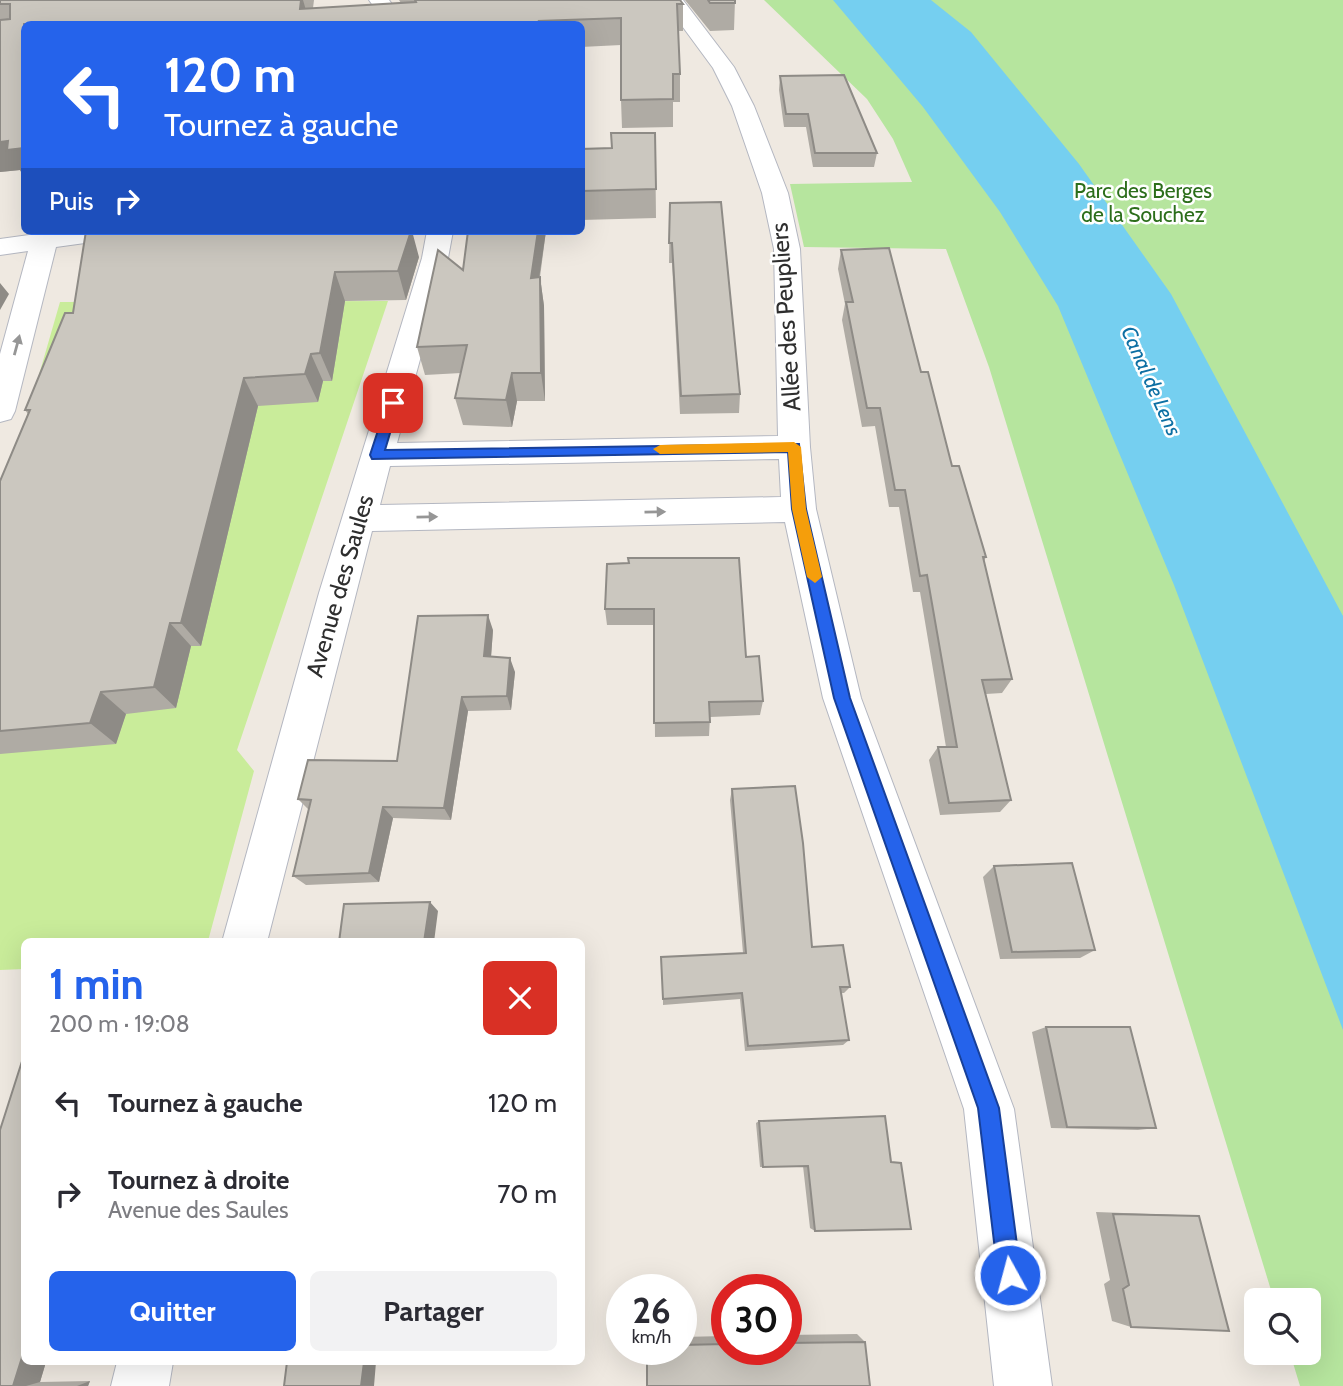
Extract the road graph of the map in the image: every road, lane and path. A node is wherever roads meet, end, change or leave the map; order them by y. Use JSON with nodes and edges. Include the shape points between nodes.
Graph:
{"nodes":[{"id":1,"x":673,"y":0,"type":"edge"},
{"id":2,"x":388,"y":12,"type":"edge"},
{"id":3,"x":362,"y":14,"type":"edge"},
{"id":4,"x":86,"y":235,"type":"edge"},
{"id":5,"x":439,"y":235,"type":"edge"},
{"id":6,"x":44,"y":241,"type":"junction"},
{"id":7,"x":0,"y":247,"type":"edge"},
{"id":8,"x":0,"y":411,"type":"edge"},
{"id":9,"x":794,"y":447,"type":"junction"},
{"id":10,"x":377,"y":455,"type":"junction"},
{"id":11,"x":799,"y":509,"type":"junction"},
{"id":12,"x":359,"y":518,"type":"junction"},
{"id":13,"x":245,"y":938,"type":"edge"},
{"id":14,"x":144,"y":1365,"type":"edge"},
{"id":15,"x":140,"y":1386,"type":"edge"},
{"id":16,"x":1024,"y":1386,"type":"edge"}],
"edges":[{"from":1,"to":9,"type":"street","name":"Allée des Peupliers","via":[[723,67],[760,147],[775,193],[787,249]]},
{"from":2,"to":3,"type":"street"},
{"from":4,"to":6,"type":"street"},
{"from":5,"to":10,"type":"street","name":"Avenue des Saules"},
{"from":6,"to":7,"type":"street"},
{"from":8,"to":6,"type":"street","one_way":true},
{"from":9,"to":10,"type":"street"},
{"from":9,"to":11,"type":"street","name":"Allée des Peupliers"},
{"from":10,"to":12,"type":"street","name":"Avenue des Saules"},
{"from":12,"to":11,"type":"street","one_way":true},
{"from":11,"to":16,"type":"street","name":"Allée des Peupliers","via":[[842,698],[989,1108]]},
{"from":12,"to":13,"type":"street","name":"Avenue des Saules"},
{"from":14,"to":15,"type":"street"}]}
